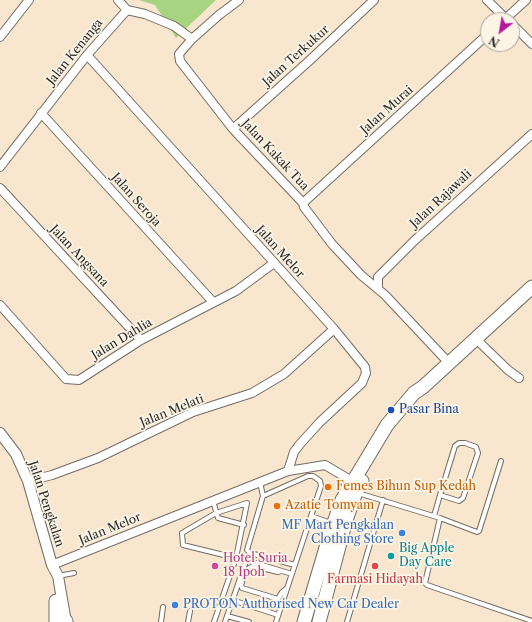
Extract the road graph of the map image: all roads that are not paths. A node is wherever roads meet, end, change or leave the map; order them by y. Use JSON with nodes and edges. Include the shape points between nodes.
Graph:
{"nodes":[{"id":1,"x":29,"y":0,"type":"edge"},
{"id":2,"x":118,"y":0,"type":"edge"},
{"id":3,"x":239,"y":0,"type":"edge"},
{"id":4,"x":374,"y":0,"type":"edge"},
{"id":5,"x":487,"y":0,"type":"edge"},
{"id":6,"x":526,"y":0,"type":"edge"},
{"id":7,"x":127,"y":10,"type":"junction"},
{"id":8,"x":499,"y":12,"type":"edge"},
{"id":9,"x":513,"y":12,"type":"edge"},
{"id":10,"x":520,"y":32,"type":"edge"},
{"id":11,"x":0,"y":37,"type":"edge"},
{"id":12,"x":192,"y":39,"type":"junction"},
{"id":13,"x":480,"y":41,"type":"edge"},
{"id":14,"x":532,"y":44,"type":"edge"},
{"id":15,"x":87,"y":55,"type":"junction"},
{"id":16,"x":41,"y":114,"type":"junction"},
{"id":17,"x":233,"y":129,"type":"junction"},
{"id":18,"x":532,"y":134,"type":"edge"},
{"id":19,"x":0,"y":167,"type":"edge"},
{"id":20,"x":0,"y":188,"type":"edge"},
{"id":21,"x":303,"y":203,"type":"junction"},
{"id":22,"x":274,"y":262,"type":"junction"},
{"id":23,"x":532,"y":287,"type":"edge"},
{"id":24,"x":378,"y":288,"type":"junction"},
{"id":25,"x":213,"y":302,"type":"junction"},
{"id":26,"x":0,"y":305,"type":"edge"},
{"id":27,"x":334,"y":329,"type":"junction"},
{"id":28,"x":475,"y":338,"type":"junction"},
{"id":29,"x":141,"y":340,"type":"junction"},
{"id":30,"x":448,"y":362,"type":"junction"},
{"id":31,"x":519,"y":378,"type":"dead end"},
{"id":32,"x":0,"y":432,"type":"edge"},
{"id":33,"x":501,"y":461,"type":"dead end"},
{"id":34,"x":288,"y":471,"type":"junction"},
{"id":35,"x":28,"y":481,"type":"junction"},
{"id":36,"x":260,"y":482,"type":"junction"},
{"id":37,"x":354,"y":487,"type":"junction"},
{"id":38,"x":440,"y":495,"type":"junction"},
{"id":39,"x":263,"y":496,"type":"junction"},
{"id":40,"x":383,"y":500,"type":"junction"},
{"id":41,"x":212,"y":501,"type":"junction"},
{"id":42,"x":216,"y":513,"type":"junction"},
{"id":43,"x":311,"y":516,"type":"junction"},
{"id":44,"x":434,"y":516,"type":"junction"},
{"id":45,"x":440,"y":518,"type":"junction"},
{"id":46,"x":338,"y":520,"type":"junction"},
{"id":47,"x":244,"y":525,"type":"junction"},
{"id":48,"x":236,"y":558,"type":"junction"},
{"id":49,"x":52,"y":564,"type":"junction"},
{"id":50,"x":295,"y":565,"type":"junction"},
{"id":51,"x":282,"y":571,"type":"junction"},
{"id":52,"x":74,"y":573,"type":"dead end"},
{"id":53,"x":292,"y":574,"type":"junction"},
{"id":54,"x":58,"y":576,"type":"junction"},
{"id":55,"x":287,"y":588,"type":"junction"},
{"id":56,"x":232,"y":600,"type":"junction"},
{"id":57,"x":56,"y":601,"type":"joint"},
{"id":58,"x":164,"y":607,"type":"dead end"},
{"id":59,"x":190,"y":611,"type":"dead end"},
{"id":60,"x":278,"y":615,"type":"junction"},
{"id":61,"x":227,"y":616,"type":"junction"},
{"id":62,"x":303,"y":620,"type":"edge"},
{"id":63,"x":532,"y":621,"type":"edge"},
{"id":64,"x":62,"y":622,"type":"edge"},
{"id":65,"x":161,"y":622,"type":"edge"},
{"id":66,"x":188,"y":622,"type":"edge"},
{"id":67,"x":214,"y":622,"type":"edge"},
{"id":68,"x":225,"y":622,"type":"edge"},
{"id":69,"x":249,"y":622,"type":"edge"},
{"id":70,"x":276,"y":622,"type":"edge"},
{"id":71,"x":319,"y":622,"type":"edge"},
{"id":72,"x":347,"y":622,"type":"edge"}],
"edges":[{"from":1,"to":11,"type":"street"},
{"from":2,"to":7,"type":"street"},
{"from":3,"to":12,"type":"street","name":"Jalan Kakak Tua"},
{"from":4,"to":17,"type":"street","name":"Jalan Terkukur"},
{"from":5,"to":8,"type":"street"},
{"from":6,"to":9,"type":"street"},
{"from":7,"to":12,"type":"street","via":[[145,14],[174,26]]},
{"from":7,"to":15,"type":"street","name":"Jalan Kenanga"},
{"from":10,"to":14,"type":"street"},
{"from":12,"to":17,"type":"street","name":"Jalan Kakak Tua","via":[[179,54],[180,61]]},
{"from":13,"to":21,"type":"street","name":"Jalan Murai"},
{"from":15,"to":16,"type":"street","name":"Jalan Kenanga"},
{"from":15,"to":22,"type":"street","name":"Jalan Melor"},
{"from":16,"to":19,"type":"street","name":"Jalan Kenanga"},
{"from":16,"to":25,"type":"street","name":"Jalan Seroja"},
{"from":17,"to":21,"type":"street","name":"Jalan Kakak Tua"},
{"from":18,"to":24,"type":"street","name":"Jalan Rajawali","via":[[378,277]]},
{"from":20,"to":29,"type":"street","name":"Jalan Angsana"},
{"from":21,"to":24,"type":"street","name":"Jalan Kakak Tua","via":[[332,244],[361,275]]},
{"from":22,"to":25,"type":"street","name":"Jalan Dahlia","via":[[236,290]]},
{"from":22,"to":27,"type":"street","name":"Jalan Melor"},
{"from":23,"to":28,"type":"main road"},
{"from":24,"to":30,"type":"street","name":"Jalan Kakak Tua"},
{"from":25,"to":29,"type":"street","name":"Jalan Dahlia"},
{"from":26,"to":29,"type":"street","name":"Jalan Dahlia","via":[[66,379],[79,380]]},
{"from":27,"to":34,"type":"street","name":"Jalan Melor","via":[[365,367],[366,373],[362,383],[300,444],[294,452]]},
{"from":27,"to":35,"type":"street","name":"Jalan Melati","via":[[284,374],[252,393],[193,412],[98,458]]},
{"from":28,"to":30,"type":"main road"},
{"from":28,"to":31,"type":"street"},
{"from":30,"to":37,"type":"main road","via":[[423,387],[392,427]]},
{"from":32,"to":35,"type":"street","name":"Jalan Pengkalan","via":[[16,454]]},
{"from":33,"to":45,"type":"lane","via":[[479,531]]},
{"from":34,"to":36,"type":"street","name":"Jalan Melor"},
{"from":34,"to":37,"type":"street","name":"Jalan Melor","via":[[325,465]]},
{"from":35,"to":49,"type":"street","name":"Jalan Pengkalan"},
{"from":36,"to":39,"type":"lane"},
{"from":36,"to":41,"type":"street","name":"Jalan Melor"},
{"from":37,"to":40,"type":"lane"},
{"from":37,"to":46,"type":"main road"},
{"from":38,"to":38,"type":"lane","via":[[461,500],[478,453],[476,447],[466,443],[459,443],[456,446]]},
{"from":38,"to":44,"type":"lane"},
{"from":39,"to":43,"type":"lane","via":[[313,476],[320,481],[321,486]]},
{"from":39,"to":50,"type":"lane","via":[[247,550]]},
{"from":40,"to":44,"type":"lane"},
{"from":40,"to":72,"type":"lane"},
{"from":41,"to":42,"type":"lane"},
{"from":41,"to":49,"type":"street","name":"Jalan Melor"},
{"from":42,"to":47,"type":"lane","via":[[219,519]]},
{"from":42,"to":47,"type":"lane","via":[[247,503]]},
{"from":42,"to":48,"type":"lane","via":[[182,532],[182,545]]},
{"from":43,"to":46,"type":"lane"},
{"from":43,"to":50,"type":"lane"},
{"from":44,"to":45,"type":"lane"},
{"from":45,"to":63,"type":"lane","via":[[425,583]]},
{"from":46,"to":62,"type":"main road"},
{"from":46,"to":71,"type":"main road"},
{"from":47,"to":48,"type":"lane"},
{"from":48,"to":67,"type":"lane"},
{"from":49,"to":54,"type":"street","name":"Jalan Pengkalan"},
{"from":49,"to":57,"type":"street","name":"Jalan Pengkalan"},
{"from":50,"to":53,"type":"lane"},
{"from":51,"to":53,"type":"lane"},
{"from":51,"to":55,"type":"lane","via":[[253,566],[246,570],[241,585],[242,588],[278,599]]},
{"from":51,"to":56,"type":"lane","via":[[246,561]]},
{"from":52,"to":54,"type":"lane"},
{"from":53,"to":55,"type":"lane"},
{"from":54,"to":64,"type":"street","name":"Jalan Pengkalan"},
{"from":55,"to":60,"type":"lane"},
{"from":56,"to":60,"type":"lane"},
{"from":56,"to":61,"type":"lane"},
{"from":57,"to":64,"type":"main road"},
{"from":58,"to":65,"type":"lane"},
{"from":59,"to":66,"type":"lane"},
{"from":60,"to":70,"type":"lane"},
{"from":61,"to":68,"type":"lane"},
{"from":61,"to":69,"type":"lane"}]}
